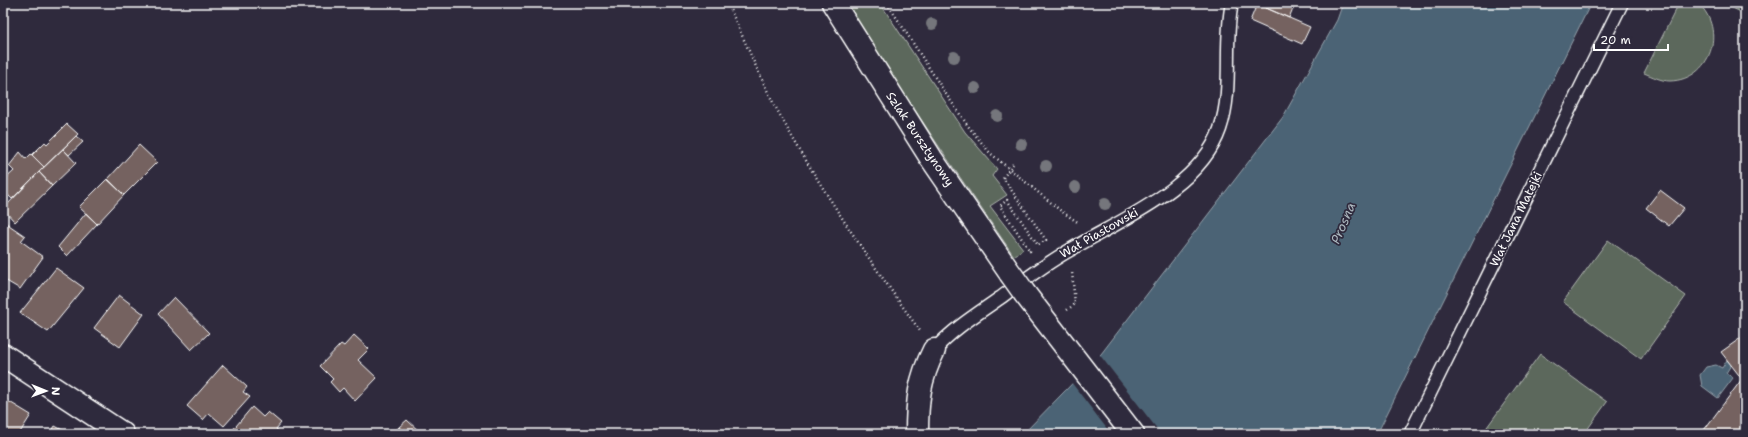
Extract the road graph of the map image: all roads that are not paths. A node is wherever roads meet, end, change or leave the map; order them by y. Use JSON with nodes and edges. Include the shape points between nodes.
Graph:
{"nodes":[{"id":1,"x":833,"y":3,"type":"edge"},
{"id":2,"x":1232,"y":3,"type":"edge"},
{"id":3,"x":1622,"y":3,"type":"edge"},
{"id":4,"x":934,"y":350,"type":"joint"},
{"id":5,"x":3,"y":355,"type":"edge"},
{"id":6,"x":123,"y":434,"type":"edge"},
{"id":7,"x":917,"y":434,"type":"edge"},
{"id":8,"x":1133,"y":434,"type":"edge"},
{"id":9,"x":1410,"y":434,"type":"edge"}],
"edges":[{"from":1,"to":8,"type":"main road","name":"Szlak Bursztynowy","bridge":true,"via":[[931,158],[1010,273]]},
{"from":2,"to":4,"type":"lane","name":"Wał Piastowski","via":[[1228,36],[1226,107],[1220,130],[1210,151],[1196,168],[1159,198],[1052,261],[955,330]]},
{"from":3,"to":9,"type":"lane","name":"Wał Jana Matejki"},
{"from":4,"to":7,"type":"main road","name":"Wał Piastowski","via":[[924,369],[919,390]]},
{"from":5,"to":6,"type":"main road"}]}
